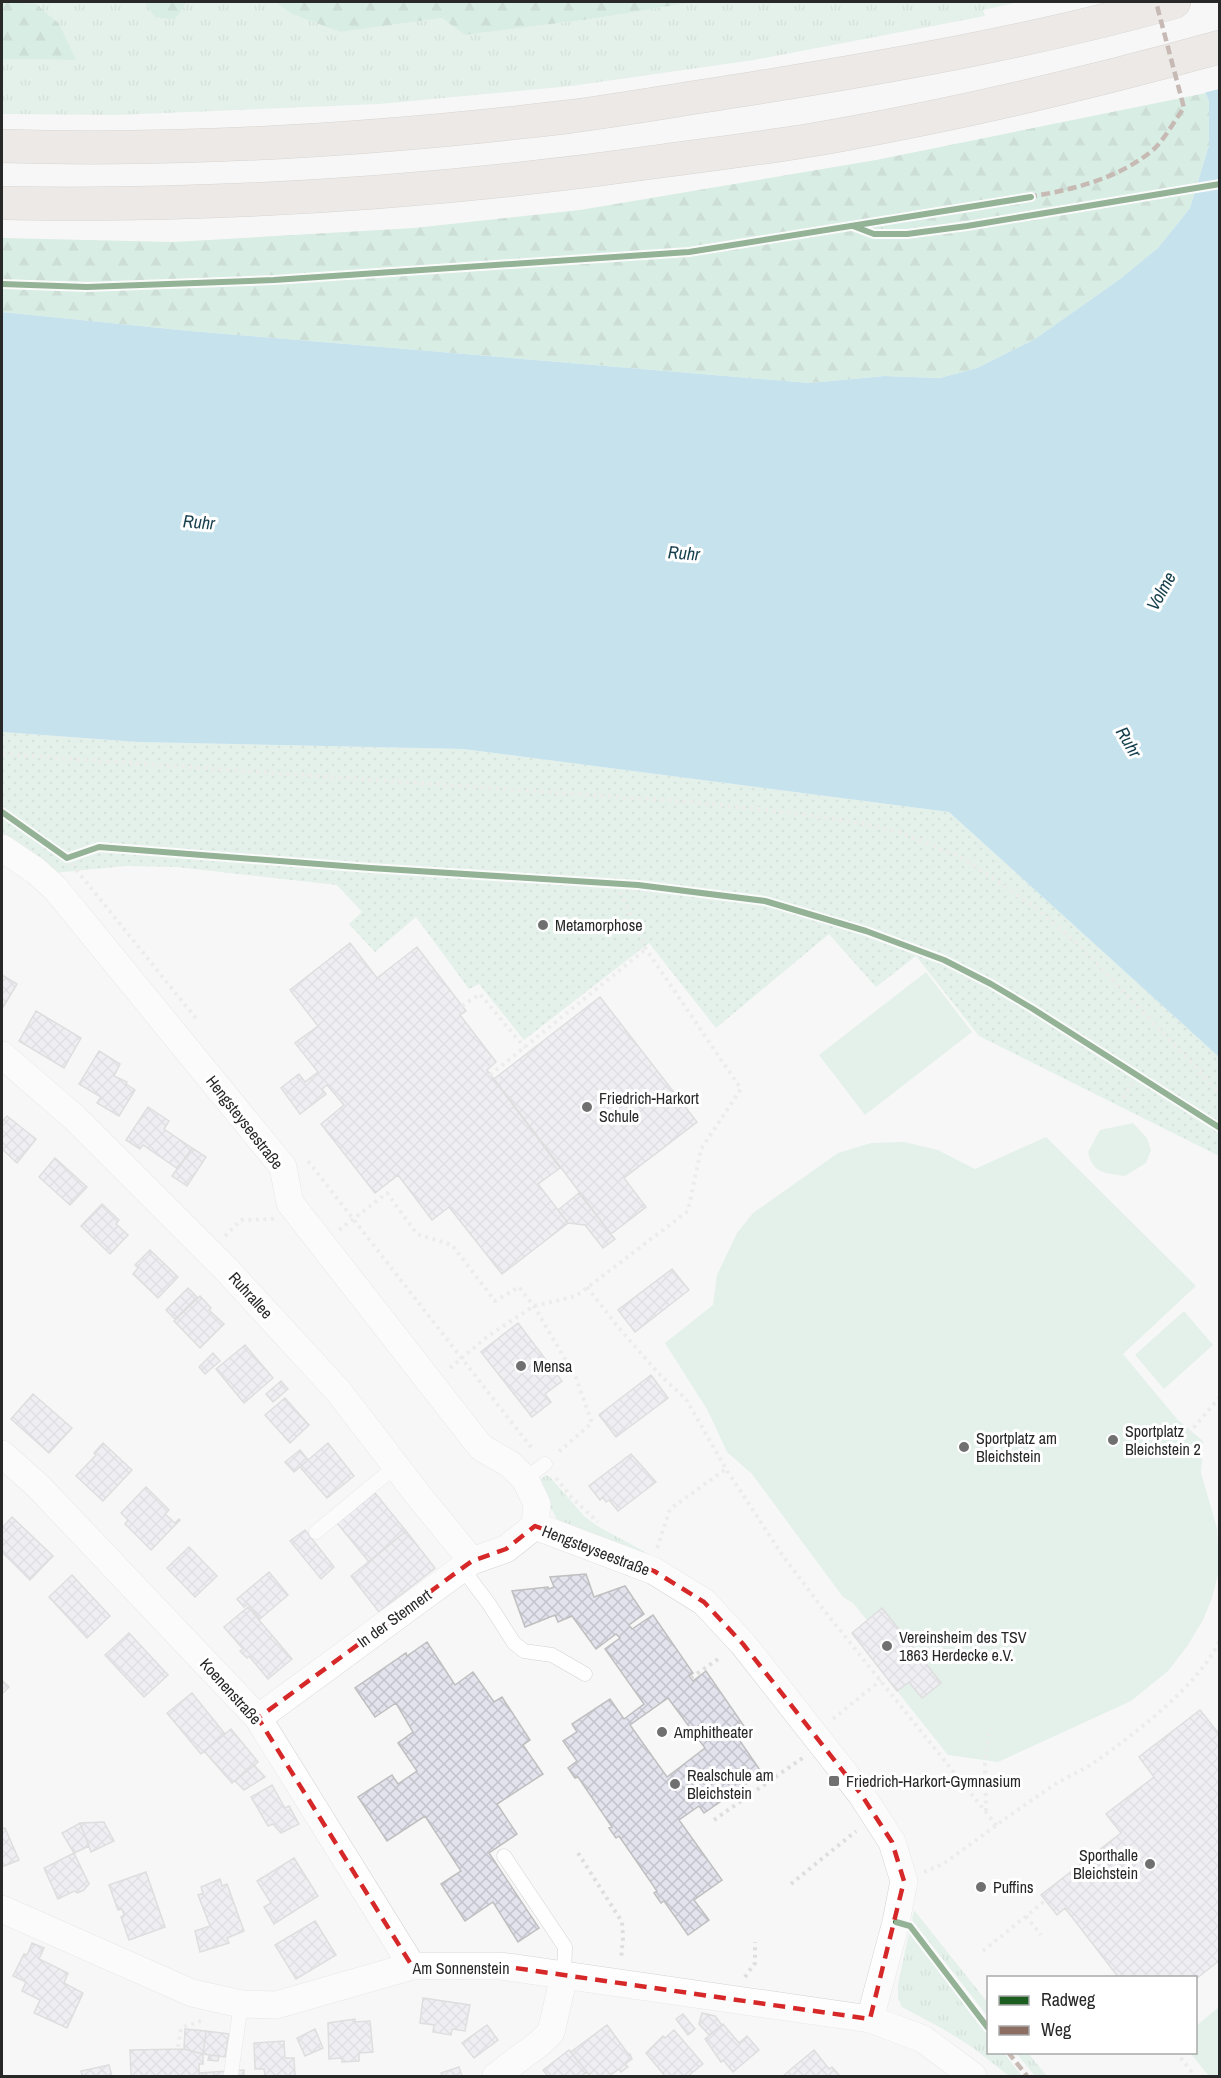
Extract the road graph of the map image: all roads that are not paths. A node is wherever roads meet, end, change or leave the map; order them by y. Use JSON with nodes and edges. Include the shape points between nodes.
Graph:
{"nodes":[{"id":1,"x":1174,"y":2,"type":"edge"},
{"id":2,"x":1220,"y":47,"type":"edge"},
{"id":3,"x":2,"y":146,"type":"edge"},
{"id":4,"x":2,"y":203,"type":"edge"},
{"id":5,"x":2,"y":848,"type":"edge"},
{"id":6,"x":2,"y":1055,"type":"edge"},
{"id":7,"x":2,"y":1454,"type":"edge"},
{"id":8,"x":396,"y":1466,"type":"junction"},
{"id":9,"x":535,"y":1526,"type":"junction"},
{"id":10,"x":316,"y":1532,"type":"dead end"},
{"id":11,"x":467,"y":1564,"type":"junction"},
{"id":12,"x":585,"y":1674,"type":"dead end"},
{"id":13,"x":258,"y":1718,"type":"junction"},
{"id":14,"x":504,"y":1856,"type":"dead end"},
{"id":15,"x":2,"y":1909,"type":"edge"},
{"id":16,"x":412,"y":1966,"type":"junction"},
{"id":17,"x":564,"y":1976,"type":"junction"},
{"id":18,"x":232,"y":2002,"type":"junction"},
{"id":19,"x":870,"y":2019,"type":"junction"},
{"id":20,"x":231,"y":2074,"type":"dead end"},
{"id":21,"x":496,"y":2076,"type":"edge"},
{"id":22,"x":973,"y":2076,"type":"edge"}],
"edges":[{"from":1,"to":3,"type":"highway","via":[[989,46],[568,116],[364,137],[221,146]]},
{"from":2,"to":4,"type":"highway","via":[[1006,102],[837,136],[551,177],[212,202]]},
{"from":5,"to":9,"type":"street","name":"Hengsteyseestraße","via":[[55,888],[283,1167],[290,1203],[482,1448],[510,1464],[535,1472]]},
{"from":6,"to":8,"type":"street","name":"Ruhrallee","via":[[75,1118],[209,1251],[339,1392]]},
{"from":7,"to":13,"type":"street","name":"Koenenstraße","via":[[38,1486]]},
{"from":8,"to":10,"type":"lane"},
{"from":8,"to":11,"type":"street","name":"Ruhrallee"},
{"from":9,"to":11,"type":"street","name":"In der Stennert","via":[[506,1549]]},
{"from":9,"to":19,"type":"street","name":"Hengsteyseestraße","via":[[654,1571],[704,1602],[741,1642],[861,1794],[892,1842],[904,1881]]},
{"from":11,"to":12,"type":"lane","via":[[514,1643],[524,1651],[552,1655]]},
{"from":11,"to":13,"type":"street","name":"In der Stennert"},
{"from":13,"to":16,"type":"street","name":"Koenenstraße"},
{"from":14,"to":17,"type":"lane","via":[[565,1947]]},
{"from":15,"to":18,"type":"street","name":"Am Sonnenstein","via":[[192,1993]]},
{"from":16,"to":17,"type":"street","name":"Am Sonnenstein","via":[[501,1966]]},
{"from":16,"to":18,"type":"street","name":"Am Sonnenstein","via":[[276,2005]]},
{"from":17,"to":19,"type":"street","name":"Am Sonnenstein"},
{"from":17,"to":21,"type":"street","via":[[550,2032]]},
{"from":18,"to":20,"type":"lane"},
{"from":19,"to":22,"type":"street","via":[[922,2039]]}]}
